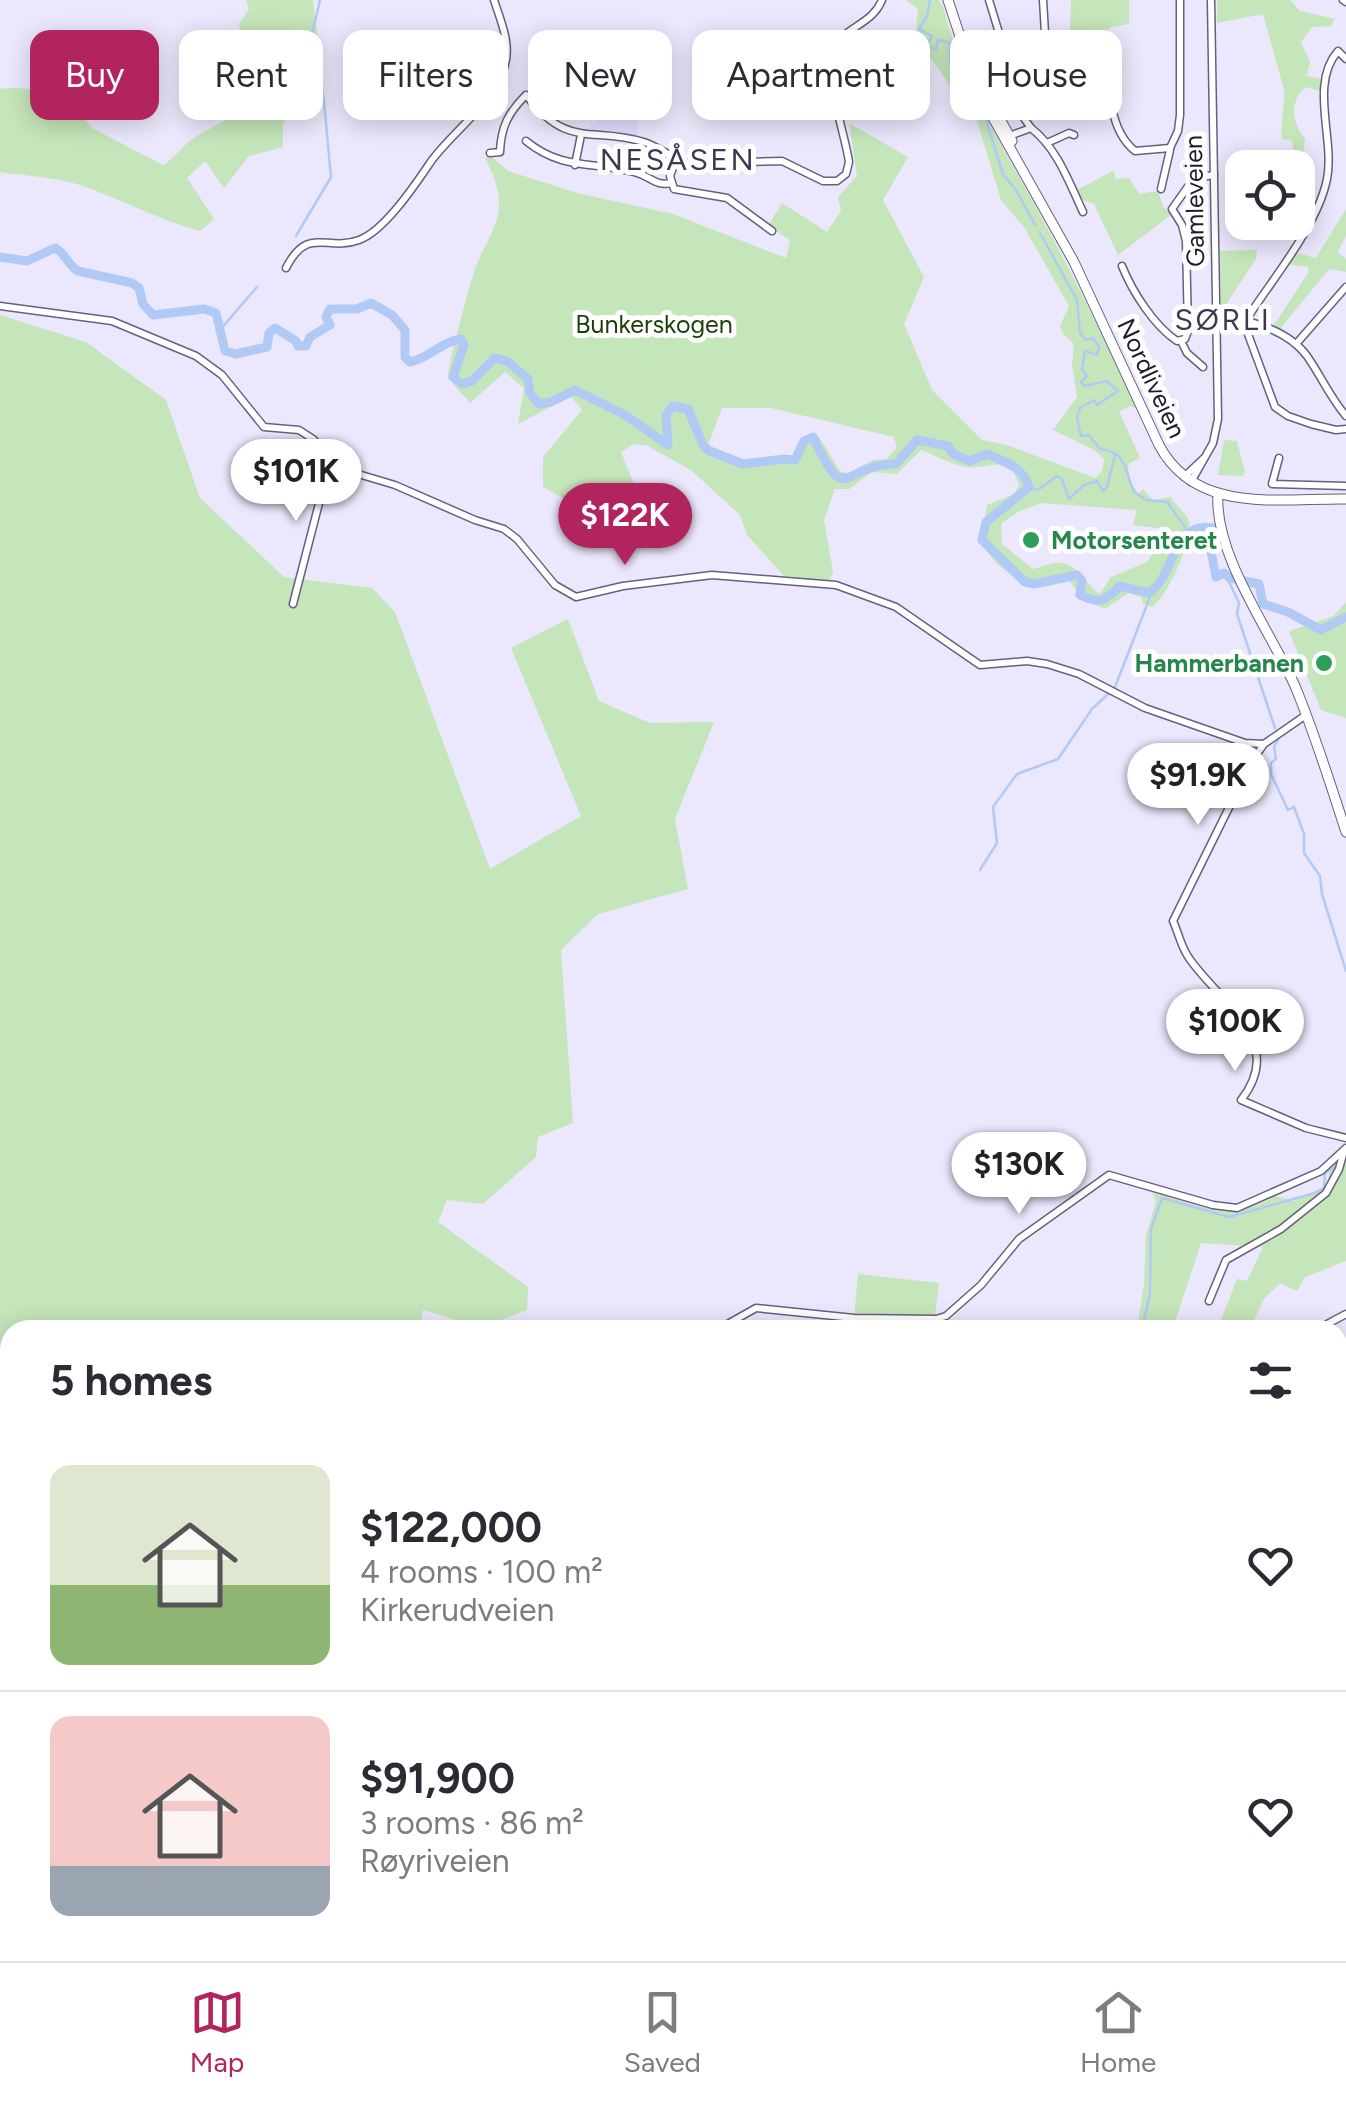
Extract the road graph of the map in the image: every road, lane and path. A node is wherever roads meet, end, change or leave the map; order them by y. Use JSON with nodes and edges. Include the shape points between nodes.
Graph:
{"nodes":[{"id":1,"x":494,"y":0,"type":"edge"},
{"id":2,"x":882,"y":0,"type":"edge"},
{"id":3,"x":948,"y":0,"type":"edge"},
{"id":4,"x":990,"y":0,"type":"edge"},
{"id":5,"x":1043,"y":0,"type":"edge"},
{"id":6,"x":1180,"y":0,"type":"edge"},
{"id":7,"x":1211,"y":0,"type":"edge"},
{"id":8,"x":998,"y":30,"type":"edge"},
{"id":9,"x":1045,"y":30,"type":"edge"},
{"id":10,"x":1346,"y":59,"type":"edge"},
{"id":11,"x":1024,"y":120,"type":"edge"},
{"id":12,"x":1117,"y":120,"type":"edge"},
{"id":13,"x":1029,"y":129,"type":"junction"},
{"id":14,"x":581,"y":135,"type":"junction"},
{"id":15,"x":1074,"y":135,"type":"dead end"},
{"id":16,"x":1009,"y":139,"type":"junction"},
{"id":17,"x":526,"y":142,"type":"dead end"},
{"id":18,"x":1047,"y":143,"type":"junction"},
{"id":19,"x":1170,"y":148,"type":"junction"},
{"id":20,"x":490,"y":153,"type":"dead end"},
{"id":21,"x":676,"y":159,"type":"junction"},
{"id":22,"x":575,"y":165,"type":"junction"},
{"id":23,"x":1214,"y":176,"type":"junction"},
{"id":24,"x":671,"y":183,"type":"junction"},
{"id":25,"x":1160,"y":189,"type":"dead end"},
{"id":26,"x":1083,"y":212,"type":"dead end"},
{"id":27,"x":772,"y":231,"type":"dead end"},
{"id":28,"x":1122,"y":266,"type":"dead end"},
{"id":29,"x":286,"y":268,"type":"dead end"},
{"id":30,"x":1346,"y":287,"type":"edge"},
{"id":31,"x":0,"y":306,"type":"edge"},
{"id":32,"x":1216,"y":317,"type":"junction"},
{"id":33,"x":1243,"y":318,"type":"junction"},
{"id":34,"x":1182,"y":341,"type":"junction"},
{"id":35,"x":1296,"y":344,"type":"junction"},
{"id":36,"x":1203,"y":367,"type":"dead end"},
{"id":37,"x":1346,"y":416,"type":"edge"},
{"id":38,"x":1346,"y":429,"type":"edge"},
{"id":39,"x":1279,"y":458,"type":"dead end"},
{"id":40,"x":338,"y":468,"type":"junction"},
{"id":41,"x":1187,"y":480,"type":"junction"},
{"id":42,"x":1346,"y":486,"type":"edge"},
{"id":43,"x":1222,"y":495,"type":"junction"},
{"id":44,"x":1346,"y":499,"type":"edge"},
{"id":45,"x":292,"y":604,"type":"dead end"},
{"id":46,"x":1306,"y":715,"type":"junction"},
{"id":47,"x":1264,"y":744,"type":"junction"},
{"id":48,"x":1346,"y":832,"type":"edge"},
{"id":49,"x":1346,"y":1138,"type":"edge"},
{"id":50,"x":1345,"y":1149,"type":"edge"},
{"id":51,"x":1209,"y":1301,"type":"dead end"},
{"id":52,"x":735,"y":1320,"type":"edge"},
{"id":53,"x":936,"y":1320,"type":"edge"},
{"id":54,"x":936,"y":1320,"type":"edge"}],
"edges":[{"from":1,"to":29,"type":"street","via":[[506,55],[490,94],[365,237],[306,243]]},
{"from":2,"to":21,"type":"street","via":[[831,52],[849,162],[842,178],[828,182],[782,161],[748,162],[722,152],[692,162]]},
{"from":3,"to":16,"type":"main road","name":"Nordliveien","via":[[978,91]]},
{"from":4,"to":8,"type":"street"},
{"from":5,"to":9,"type":"street"},
{"from":6,"to":19,"type":"street","via":[[1180,115]]},
{"from":7,"to":23,"type":"street","name":"Gamleveien"},
{"from":10,"to":33,"type":"street","via":[[1338,51],[1324,75],[1330,154],[1320,201]]},
{"from":11,"to":13,"type":"street"},
{"from":12,"to":19,"type":"street","via":[[1135,150]]},
{"from":13,"to":16,"type":"street"},
{"from":13,"to":18,"type":"street"},
{"from":14,"to":20,"type":"street","via":[[553,123],[526,96],[502,128],[500,152]]},
{"from":14,"to":21,"type":"street","via":[[642,142]]},
{"from":14,"to":22,"type":"street"},
{"from":15,"to":18,"type":"street"},
{"from":16,"to":41,"type":"main road","name":"Nordliveien","via":[[1162,449]]},
{"from":17,"to":22,"type":"street"},
{"from":18,"to":26,"type":"street"},
{"from":19,"to":25,"type":"street"},
{"from":21,"to":24,"type":"street"},
{"from":22,"to":24,"type":"street"},
{"from":23,"to":32,"type":"street","name":"Gamleveien"},
{"from":23,"to":34,"type":"street","via":[[1194,178],[1172,209],[1186,241],[1188,331]]},
{"from":24,"to":27,"type":"street","via":[[676,190],[731,200]]},
{"from":28,"to":34,"type":"street","via":[[1170,336]]},
{"from":30,"to":35,"type":"street"},
{"from":31,"to":40,"type":"street","via":[[112,322],[196,356],[222,376],[260,424],[304,432]]},
{"from":32,"to":33,"type":"street"},
{"from":32,"to":41,"type":"street","name":"Gamleveien","via":[[1218,418],[1214,439]]},
{"from":33,"to":35,"type":"street"},
{"from":33,"to":38,"type":"street","via":[[1275,407],[1311,424]]},
{"from":34,"to":36,"type":"street"},
{"from":35,"to":37,"type":"street"},
{"from":39,"to":42,"type":"street","via":[[1272,484]]},
{"from":40,"to":45,"type":"street","via":[[324,484]]},
{"from":40,"to":47,"type":"street","via":[[504,529],[555,585],[576,597],[712,574],[836,585],[896,608],[980,665],[1047,664],[1145,708]]},
{"from":41,"to":43,"type":"main road"},
{"from":43,"to":44,"type":"main road"},
{"from":43,"to":46,"type":"main road","via":[[1234,567]]},
{"from":46,"to":47,"type":"street"},
{"from":46,"to":48,"type":"main road"},
{"from":47,"to":49,"type":"street","via":[[1174,924],[1188,957],[1255,1044],[1257,1065],[1241,1100]]},
{"from":50,"to":51,"type":"street","via":[[1326,1193],[1281,1230],[1226,1260]]},
{"from":50,"to":53,"type":"street","via":[[1321,1170],[1237,1208],[1109,1175],[1019,1239],[981,1284]]},
{"from":52,"to":54,"type":"street","via":[[756,1308]]}]}
